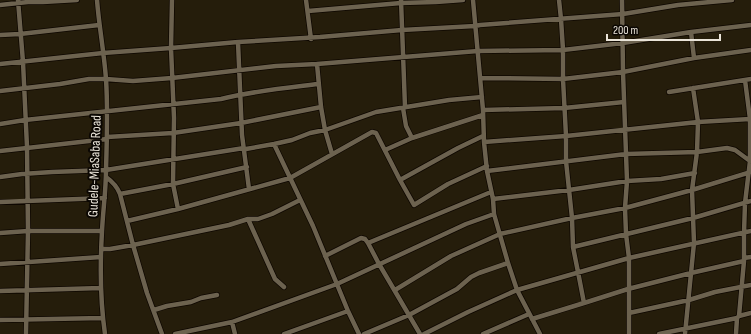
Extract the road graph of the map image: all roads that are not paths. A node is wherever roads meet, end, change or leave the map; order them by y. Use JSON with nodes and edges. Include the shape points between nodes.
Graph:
{"nodes":[{"id":1,"x":77,"y":0,"type":"edge"},
{"id":2,"x":96,"y":0,"type":"edge"},
{"id":3,"x":172,"y":0,"type":"edge"},
{"id":4,"x":306,"y":0,"type":"edge"},
{"id":5,"x":463,"y":0,"type":"edge"},
{"id":6,"x":473,"y":0,"type":"edge"},
{"id":7,"x":559,"y":0,"type":"edge"},
{"id":8,"x":622,"y":0,"type":"edge"},
{"id":9,"x":732,"y":0,"type":"edge"},
{"id":10,"x":18,"y":2,"type":"edge"},
{"id":11,"x":401,"y":2,"type":"edge"},
{"id":12,"x":0,"y":5,"type":"edge"},
{"id":13,"x":308,"y":11,"type":"junction"},
{"id":14,"x":623,"y":14,"type":"junction"},
{"id":15,"x":561,"y":19,"type":"junction"},
{"id":16,"x":99,"y":25,"type":"junction"},
{"id":17,"x":751,"y":25,"type":"edge"},
{"id":18,"x":475,"y":26,"type":"junction"},
{"id":19,"x":402,"y":30,"type":"junction"},
{"id":20,"x":692,"y":32,"type":"junction"},
{"id":21,"x":20,"y":34,"type":"junction"},
{"id":22,"x":0,"y":35,"type":"edge"},
{"id":23,"x":311,"y":38,"type":"dead end"},
{"id":24,"x":238,"y":42,"type":"junction"},
{"id":25,"x":623,"y":43,"type":"junction"},
{"id":26,"x":171,"y":48,"type":"junction"},
{"id":27,"x":563,"y":50,"type":"junction"},
{"id":28,"x":751,"y":50,"type":"edge"},
{"id":29,"x":478,"y":51,"type":"junction"},
{"id":30,"x":104,"y":53,"type":"junction"},
{"id":31,"x":403,"y":57,"type":"junction"},
{"id":32,"x":694,"y":58,"type":"junction"},
{"id":33,"x":23,"y":62,"type":"junction"},
{"id":34,"x":0,"y":64,"type":"edge"},
{"id":35,"x":316,"y":64,"type":"junction"},
{"id":36,"x":239,"y":70,"type":"junction"},
{"id":37,"x":623,"y":72,"type":"junction"},
{"id":38,"x":172,"y":78,"type":"junction"},
{"id":39,"x":480,"y":78,"type":"junction"},
{"id":40,"x":563,"y":78,"type":"junction"},
{"id":41,"x":106,"y":79,"type":"junction"},
{"id":42,"x":751,"y":79,"type":"edge"},
{"id":43,"x":745,"y":80,"type":"junction"},
{"id":44,"x":318,"y":84,"type":"junction"},
{"id":45,"x":693,"y":88,"type":"junction"},
{"id":46,"x":24,"y":89,"type":"junction"},
{"id":47,"x":0,"y":91,"type":"edge"},
{"id":48,"x":669,"y":92,"type":"dead end"},
{"id":49,"x":240,"y":94,"type":"junction"},
{"id":50,"x":482,"y":97,"type":"junction"},
{"id":51,"x":624,"y":102,"type":"junction"},
{"id":52,"x":173,"y":104,"type":"junction"},
{"id":53,"x":321,"y":107,"type":"junction"},
{"id":54,"x":405,"y":107,"type":"junction"},
{"id":55,"x":564,"y":108,"type":"junction"},
{"id":56,"x":107,"y":111,"type":"junction"},
{"id":57,"x":483,"y":112,"type":"junction"},
{"id":58,"x":25,"y":120,"type":"junction"},
{"id":59,"x":750,"y":120,"type":"junction"},
{"id":60,"x":698,"y":122,"type":"junction"},
{"id":61,"x":241,"y":123,"type":"junction"},
{"id":62,"x":0,"y":124,"type":"edge"},
{"id":63,"x":625,"y":129,"type":"junction"},
{"id":64,"x":325,"y":130,"type":"junction"},
{"id":65,"x":173,"y":133,"type":"junction"},
{"id":66,"x":483,"y":136,"type":"junction"},
{"id":67,"x":566,"y":136,"type":"junction"},
{"id":68,"x":107,"y":138,"type":"junction"},
{"id":69,"x":412,"y":138,"type":"junction"},
{"id":70,"x":484,"y":142,"type":"junction"},
{"id":71,"x":274,"y":144,"type":"junction"},
{"id":72,"x":750,"y":144,"type":"edge"},
{"id":73,"x":27,"y":147,"type":"junction"},
{"id":74,"x":244,"y":148,"type":"junction"},
{"id":75,"x":385,"y":150,"type":"junction"},
{"id":76,"x":0,"y":151,"type":"edge"},
{"id":77,"x":697,"y":152,"type":"junction"},
{"id":78,"x":332,"y":154,"type":"junction"},
{"id":79,"x":626,"y":154,"type":"junction"},
{"id":80,"x":173,"y":160,"type":"junction"},
{"id":81,"x":566,"y":161,"type":"junction"},
{"id":82,"x":750,"y":161,"type":"junction"},
{"id":83,"x":247,"y":167,"type":"junction"},
{"id":84,"x":487,"y":168,"type":"junction"},
{"id":85,"x":106,"y":170,"type":"junction"},
{"id":86,"x":750,"y":172,"type":"edge"},
{"id":87,"x":695,"y":173,"type":"junction"},
{"id":88,"x":27,"y":174,"type":"junction"},
{"id":89,"x":0,"y":177,"type":"edge"},
{"id":90,"x":106,"y":177,"type":"junction"},
{"id":91,"x":290,"y":178,"type":"junction"},
{"id":92,"x":400,"y":180,"type":"junction"},
{"id":93,"x":627,"y":181,"type":"junction"},
{"id":94,"x":173,"y":184,"type":"junction"},
{"id":95,"x":249,"y":189,"type":"junction"},
{"id":96,"x":569,"y":190,"type":"junction"},
{"id":97,"x":692,"y":190,"type":"junction"},
{"id":98,"x":491,"y":192,"type":"junction"},
{"id":99,"x":120,"y":194,"type":"junction"},
{"id":100,"x":105,"y":198,"type":"junction"},
{"id":101,"x":493,"y":199,"type":"junction"},
{"id":102,"x":300,"y":200,"type":"junction"},
{"id":103,"x":28,"y":201,"type":"junction"},
{"id":104,"x":751,"y":201,"type":"edge"},
{"id":105,"x":0,"y":202,"type":"edge"},
{"id":106,"x":745,"y":203,"type":"junction"},
{"id":107,"x":625,"y":208,"type":"junction"},
{"id":108,"x":178,"y":209,"type":"junction"},
{"id":109,"x":494,"y":214,"type":"junction"},
{"id":110,"x":572,"y":218,"type":"junction"},
{"id":111,"x":693,"y":218,"type":"junction"},
{"id":112,"x":248,"y":219,"type":"junction"},
{"id":113,"x":127,"y":221,"type":"junction"},
{"id":114,"x":28,"y":231,"type":"junction"},
{"id":115,"x":102,"y":231,"type":"junction"},
{"id":116,"x":751,"y":231,"type":"edge"},
{"id":117,"x":0,"y":233,"type":"edge"},
{"id":118,"x":744,"y":233,"type":"junction"},
{"id":119,"x":500,"y":234,"type":"junction"},
{"id":120,"x":626,"y":234,"type":"junction"},
{"id":121,"x":368,"y":243,"type":"junction"},
{"id":122,"x":694,"y":243,"type":"junction"},
{"id":123,"x":133,"y":245,"type":"junction"},
{"id":124,"x":573,"y":247,"type":"junction"},
{"id":125,"x":101,"y":249,"type":"junction"},
{"id":126,"x":325,"y":256,"type":"junction"},
{"id":127,"x":101,"y":257,"type":"junction"},
{"id":128,"x":751,"y":257,"type":"edge"},
{"id":129,"x":629,"y":258,"type":"junction"},
{"id":130,"x":744,"y":260,"type":"junction"},
{"id":131,"x":28,"y":262,"type":"junction"},
{"id":132,"x":508,"y":263,"type":"junction"},
{"id":133,"x":0,"y":264,"type":"edge"},
{"id":134,"x":379,"y":264,"type":"junction"},
{"id":135,"x":578,"y":272,"type":"junction"},
{"id":136,"x":691,"y":272,"type":"junction"},
{"id":137,"x":337,"y":284,"type":"junction"},
{"id":138,"x":751,"y":284,"type":"edge"},
{"id":139,"x":284,"y":287,"type":"dead end"},
{"id":140,"x":742,"y":287,"type":"junction"},
{"id":141,"x":101,"y":288,"type":"junction"},
{"id":142,"x":628,"y":289,"type":"junction"},
{"id":143,"x":28,"y":290,"type":"junction"},
{"id":144,"x":394,"y":290,"type":"junction"},
{"id":145,"x":517,"y":290,"type":"junction"},
{"id":146,"x":0,"y":291,"type":"edge"},
{"id":147,"x":217,"y":296,"type":"dead end"},
{"id":148,"x":689,"y":300,"type":"junction"},
{"id":149,"x":584,"y":303,"type":"junction"},
{"id":150,"x":154,"y":310,"type":"junction"},
{"id":151,"x":348,"y":311,"type":"junction"},
{"id":152,"x":629,"y":313,"type":"junction"},
{"id":153,"x":751,"y":313,"type":"edge"},
{"id":154,"x":530,"y":314,"type":"junction"},
{"id":155,"x":409,"y":315,"type":"junction"},
{"id":156,"x":738,"y":317,"type":"junction"},
{"id":157,"x":102,"y":318,"type":"junction"},
{"id":158,"x":27,"y":319,"type":"junction"},
{"id":159,"x":532,"y":319,"type":"junction"},
{"id":160,"x":0,"y":320,"type":"edge"},
{"id":161,"x":232,"y":322,"type":"junction"},
{"id":162,"x":686,"y":332,"type":"edge"},
{"id":163,"x":26,"y":334,"type":"edge"},
{"id":164,"x":105,"y":334,"type":"edge"},
{"id":165,"x":162,"y":334,"type":"edge"},
{"id":166,"x":175,"y":334,"type":"edge"},
{"id":167,"x":235,"y":334,"type":"edge"},
{"id":168,"x":284,"y":334,"type":"edge"},
{"id":169,"x":359,"y":334,"type":"edge"},
{"id":170,"x":364,"y":334,"type":"edge"},
{"id":171,"x":420,"y":334,"type":"edge"},
{"id":172,"x":424,"y":334,"type":"edge"},
{"id":173,"x":483,"y":334,"type":"edge"},
{"id":174,"x":540,"y":334,"type":"edge"},
{"id":175,"x":629,"y":334,"type":"edge"},
{"id":176,"x":659,"y":334,"type":"edge"},
{"id":177,"x":736,"y":334,"type":"edge"}],
"edges":[{"from":1,"to":10,"type":"street"},
{"from":2,"to":16,"type":"street","name":"Gudele-MiaSaba Road"},
{"from":3,"to":26,"type":"street"},
{"from":4,"to":13,"type":"street"},
{"from":5,"to":11,"type":"street"},
{"from":6,"to":18,"type":"street"},
{"from":7,"to":15,"type":"street"},
{"from":8,"to":14,"type":"street"},
{"from":9,"to":14,"type":"street"},
{"from":10,"to":12,"type":"street"},
{"from":10,"to":21,"type":"street"},
{"from":11,"to":13,"type":"street"},
{"from":11,"to":19,"type":"street"},
{"from":13,"to":23,"type":"street"},
{"from":14,"to":15,"type":"street"},
{"from":14,"to":25,"type":"street"},
{"from":15,"to":18,"type":"street"},
{"from":15,"to":27,"type":"street"},
{"from":16,"to":21,"type":"street"},
{"from":16,"to":30,"type":"street","name":"Gudele-MiaSaba Road"},
{"from":17,"to":20,"type":"street"},
{"from":18,"to":19,"type":"street"},
{"from":18,"to":29,"type":"street"},
{"from":19,"to":24,"type":"street"},
{"from":19,"to":31,"type":"street"},
{"from":20,"to":25,"type":"street"},
{"from":20,"to":32,"type":"street"},
{"from":21,"to":22,"type":"street"},
{"from":21,"to":33,"type":"street"},
{"from":24,"to":26,"type":"street"},
{"from":24,"to":36,"type":"street"},
{"from":25,"to":27,"type":"street"},
{"from":25,"to":37,"type":"street"},
{"from":26,"to":30,"type":"street"},
{"from":26,"to":38,"type":"street"},
{"from":27,"to":29,"type":"street"},
{"from":27,"to":40,"type":"street"},
{"from":28,"to":32,"type":"street"},
{"from":29,"to":31,"type":"street"},
{"from":29,"to":39,"type":"street"},
{"from":30,"to":33,"type":"street"},
{"from":30,"to":41,"type":"street","name":"Gudele-MiaSaba Road"},
{"from":31,"to":35,"type":"street"},
{"from":31,"to":54,"type":"street"},
{"from":32,"to":37,"type":"street"},
{"from":33,"to":34,"type":"street"},
{"from":33,"to":46,"type":"street"},
{"from":35,"to":36,"type":"street"},
{"from":35,"to":44,"type":"street"},
{"from":36,"to":38,"type":"street"},
{"from":36,"to":49,"type":"street"},
{"from":37,"to":40,"type":"street"},
{"from":37,"to":51,"type":"street"},
{"from":38,"to":41,"type":"street","via":[[133,81]]},
{"from":38,"to":52,"type":"street"},
{"from":39,"to":40,"type":"street"},
{"from":39,"to":50,"type":"street"},
{"from":40,"to":55,"type":"street"},
{"from":41,"to":46,"type":"street"},
{"from":41,"to":56,"type":"street","name":"Gudele-MiaSaba Road"},
{"from":42,"to":43,"type":"street"},
{"from":43,"to":45,"type":"street"},
{"from":43,"to":59,"type":"street"},
{"from":44,"to":49,"type":"street"},
{"from":44,"to":53,"type":"street"},
{"from":45,"to":48,"type":"street"},
{"from":45,"to":60,"type":"street"},
{"from":46,"to":47,"type":"street"},
{"from":46,"to":58,"type":"street"},
{"from":49,"to":52,"type":"street","via":[[221,100]]},
{"from":49,"to":61,"type":"street"},
{"from":50,"to":54,"type":"street"},
{"from":50,"to":57,"type":"street"},
{"from":51,"to":55,"type":"street"},
{"from":51,"to":63,"type":"street"},
{"from":52,"to":56,"type":"street"},
{"from":52,"to":65,"type":"street"},
{"from":53,"to":61,"type":"street"},
{"from":53,"to":64,"type":"street"},
{"from":54,"to":64,"type":"street","via":[[376,112]]},
{"from":54,"to":69,"type":"street","via":[[403,108],[406,126]]},
{"from":55,"to":57,"type":"street"},
{"from":55,"to":67,"type":"street"},
{"from":56,"to":58,"type":"street"},
{"from":56,"to":68,"type":"street","name":"Gudele-MiaSaba Road"},
{"from":57,"to":66,"type":"street"},
{"from":57,"to":69,"type":"street"},
{"from":58,"to":62,"type":"street"},
{"from":58,"to":73,"type":"street"},
{"from":59,"to":60,"type":"street"},
{"from":59,"to":72,"type":"street"},
{"from":60,"to":63,"type":"street"},
{"from":60,"to":77,"type":"street"},
{"from":61,"to":65,"type":"street"},
{"from":61,"to":74,"type":"street"},
{"from":63,"to":67,"type":"street"},
{"from":63,"to":79,"type":"street"},
{"from":64,"to":71,"type":"street"},
{"from":64,"to":78,"type":"street"},
{"from":65,"to":68,"type":"street"},
{"from":65,"to":80,"type":"street"},
{"from":66,"to":70,"type":"street"},
{"from":66,"to":92,"type":"street"},
{"from":67,"to":70,"type":"street"},
{"from":67,"to":81,"type":"street"},
{"from":68,"to":73,"type":"street"},
{"from":68,"to":85,"type":"street","name":"Gudele-MiaSaba Road"},
{"from":69,"to":75,"type":"street"},
{"from":70,"to":84,"type":"street"},
{"from":71,"to":74,"type":"street"},
{"from":71,"to":91,"type":"street"},
{"from":72,"to":82,"type":"street"},
{"from":73,"to":76,"type":"street"},
{"from":73,"to":88,"type":"street"},
{"from":74,"to":80,"type":"street"},
{"from":74,"to":83,"type":"street"},
{"from":75,"to":78,"type":"street","via":[[376,133],[372,132]]},
{"from":75,"to":92,"type":"street"},
{"from":77,"to":79,"type":"street"},
{"from":77,"to":82,"type":"street","via":[[727,148],[735,150]]},
{"from":77,"to":87,"type":"street"},
{"from":78,"to":91,"type":"street"},
{"from":79,"to":81,"type":"street"},
{"from":79,"to":93,"type":"street"},
{"from":80,"to":85,"type":"street"},
{"from":80,"to":94,"type":"street"},
{"from":81,"to":84,"type":"street"},
{"from":81,"to":96,"type":"street"},
{"from":82,"to":86,"type":"street"},
{"from":83,"to":94,"type":"street"},
{"from":83,"to":95,"type":"street"},
{"from":84,"to":92,"type":"street","via":[[448,184],[414,205]]},
{"from":84,"to":98,"type":"street"},
{"from":85,"to":88,"type":"street"},
{"from":85,"to":90,"type":"street","name":"Gudele-MiaSaba Road"},
{"from":86,"to":97,"type":"street"},
{"from":86,"to":106,"type":"street"},
{"from":87,"to":93,"type":"street"},
{"from":87,"to":97,"type":"street"},
{"from":88,"to":89,"type":"street"},
{"from":88,"to":103,"type":"street"},
{"from":90,"to":99,"type":"street","via":[[118,188]]},
{"from":90,"to":100,"type":"street","name":"Gudele-MiaSaba Road"},
{"from":91,"to":95,"type":"street"},
{"from":91,"to":102,"type":"street"},
{"from":93,"to":96,"type":"street"},
{"from":93,"to":107,"type":"street"},
{"from":94,"to":99,"type":"street"},
{"from":94,"to":108,"type":"street"},
{"from":95,"to":108,"type":"street"},
{"from":96,"to":101,"type":"street"},
{"from":96,"to":110,"type":"street"},
{"from":97,"to":107,"type":"street"},
{"from":97,"to":111,"type":"street"},
{"from":98,"to":101,"type":"street"},
{"from":98,"to":121,"type":"street"},
{"from":99,"to":113,"type":"street"},
{"from":100,"to":103,"type":"street"},
{"from":100,"to":115,"type":"street","name":"Gudele-MiaSaba Road"},
{"from":101,"to":109,"type":"street"},
{"from":102,"to":112,"type":"street","via":[[272,214],[258,219]]},
{"from":102,"to":126,"type":"street"},
{"from":103,"to":105,"type":"street"},
{"from":103,"to":114,"type":"street"},
{"from":104,"to":106,"type":"street"},
{"from":106,"to":111,"type":"street"},
{"from":106,"to":118,"type":"street"},
{"from":107,"to":110,"type":"street"},
{"from":107,"to":120,"type":"street"},
{"from":108,"to":113,"type":"street"},
{"from":109,"to":119,"type":"street"},
{"from":109,"to":134,"type":"street"},
{"from":110,"to":119,"type":"street"},
{"from":110,"to":124,"type":"street"},
{"from":111,"to":120,"type":"street"},
{"from":111,"to":122,"type":"street"},
{"from":112,"to":123,"type":"street"},
{"from":112,"to":139,"type":"street","via":[[275,279]]},
{"from":113,"to":123,"type":"street"},
{"from":114,"to":115,"type":"street"},
{"from":114,"to":117,"type":"street"},
{"from":114,"to":131,"type":"street"},
{"from":115,"to":125,"type":"street","name":"Gudele-MiaSaba Road"},
{"from":116,"to":118,"type":"street"},
{"from":118,"to":122,"type":"street"},
{"from":118,"to":130,"type":"street"},
{"from":119,"to":132,"type":"street"},
{"from":119,"to":144,"type":"street","via":[[451,256]]},
{"from":120,"to":124,"type":"street"},
{"from":120,"to":129,"type":"street"},
{"from":121,"to":126,"type":"street","via":[[361,238]]},
{"from":121,"to":134,"type":"street"},
{"from":122,"to":129,"type":"street"},
{"from":122,"to":136,"type":"street"},
{"from":123,"to":125,"type":"street"},
{"from":123,"to":150,"type":"street"},
{"from":124,"to":135,"type":"street"},
{"from":125,"to":127,"type":"street","name":"Gudele-MiaSaba Road"},
{"from":126,"to":137,"type":"street"},
{"from":127,"to":131,"type":"street"},
{"from":127,"to":141,"type":"street","name":"Gudele-MiaSaba Road"},
{"from":128,"to":130,"type":"street"},
{"from":129,"to":135,"type":"street"},
{"from":129,"to":142,"type":"street"},
{"from":130,"to":136,"type":"street"},
{"from":130,"to":140,"type":"street"},
{"from":131,"to":133,"type":"street"},
{"from":131,"to":143,"type":"street"},
{"from":132,"to":145,"type":"street"},
{"from":132,"to":155,"type":"street","via":[[471,277],[457,288]]},
{"from":134,"to":137,"type":"street"},
{"from":134,"to":144,"type":"street"},
{"from":135,"to":145,"type":"street"},
{"from":135,"to":149,"type":"street"},
{"from":136,"to":142,"type":"street"},
{"from":136,"to":148,"type":"street"},
{"from":137,"to":151,"type":"street"},
{"from":137,"to":161,"type":"street"},
{"from":138,"to":140,"type":"street"},
{"from":140,"to":148,"type":"street"},
{"from":140,"to":156,"type":"street"},
{"from":141,"to":143,"type":"street"},
{"from":141,"to":157,"type":"street","name":"Gudele-MiaSaba Road"},
{"from":142,"to":149,"type":"street"},
{"from":142,"to":152,"type":"street"},
{"from":143,"to":146,"type":"street"},
{"from":143,"to":158,"type":"street"},
{"from":144,"to":155,"type":"street"},
{"from":145,"to":154,"type":"street"},
{"from":145,"to":172,"type":"street"},
{"from":147,"to":150,"type":"street"},
{"from":148,"to":152,"type":"street"},
{"from":148,"to":162,"type":"street"},
{"from":149,"to":159,"type":"street"},
{"from":150,"to":165,"type":"street"},
{"from":151,"to":168,"type":"street"},
{"from":151,"to":169,"type":"street"},
{"from":152,"to":175,"type":"street"},
{"from":153,"to":156,"type":"street"},
{"from":154,"to":159,"type":"street"},
{"from":154,"to":173,"type":"street"},
{"from":155,"to":170,"type":"street"},
{"from":155,"to":171,"type":"street"},
{"from":156,"to":162,"type":"street"},
{"from":156,"to":177,"type":"street"},
{"from":157,"to":158,"type":"street"},
{"from":157,"to":164,"type":"street","name":"Gudele-MiaSaba Road"},
{"from":158,"to":160,"type":"street"},
{"from":158,"to":163,"type":"street"},
{"from":159,"to":174,"type":"street"},
{"from":161,"to":166,"type":"street"},
{"from":161,"to":167,"type":"street"},
{"from":162,"to":176,"type":"street"}]}
